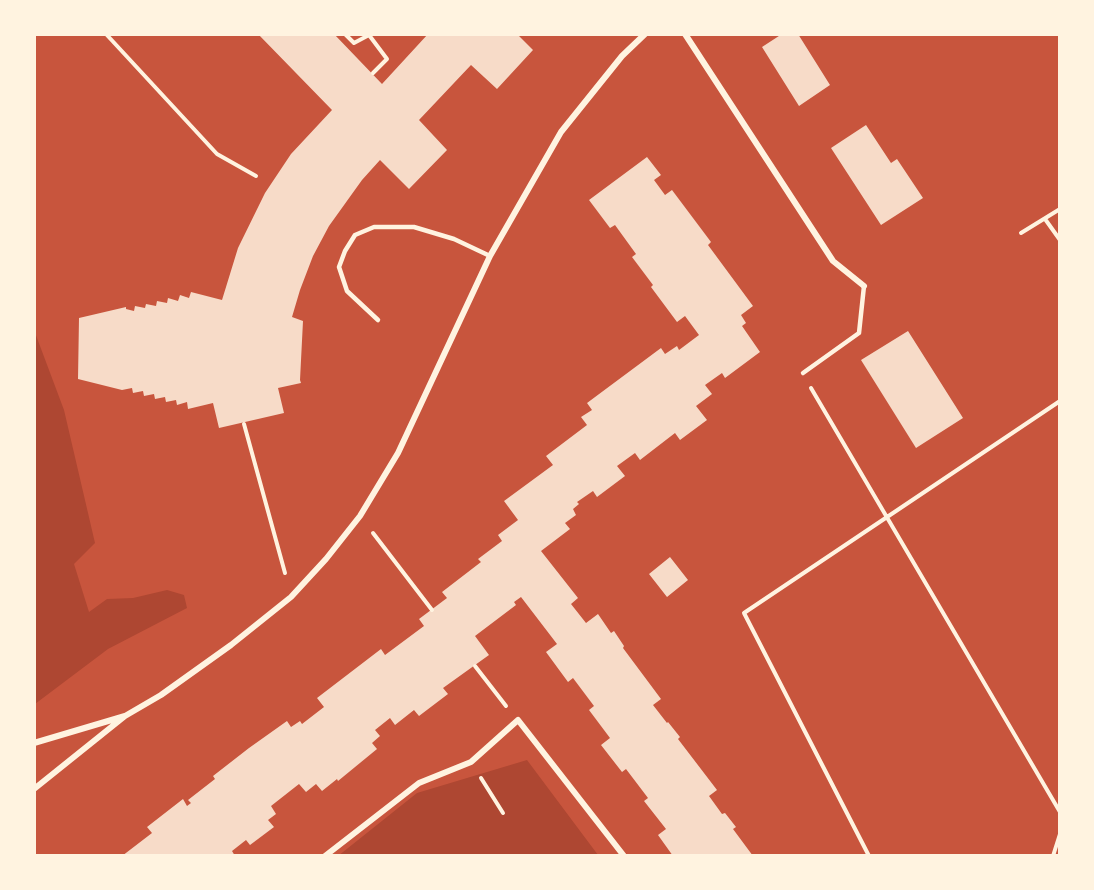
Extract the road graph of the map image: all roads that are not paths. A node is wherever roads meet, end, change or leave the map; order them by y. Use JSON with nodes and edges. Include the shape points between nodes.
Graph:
{"nodes":[{"id":1,"x":645,"y":34,"type":"edge"},
{"id":2,"x":685,"y":34,"type":"edge"},
{"id":3,"x":490,"y":256,"type":"junction"},
{"id":4,"x":864,"y":285,"type":"joint"},
{"id":5,"x":378,"y":320,"type":"dead end"},
{"id":6,"x":803,"y":373,"type":"road end"},
{"id":7,"x":125,"y":716,"type":"junction"},
{"id":8,"x":34,"y":743,"type":"edge"},
{"id":9,"x":34,"y":789,"type":"edge"},
{"id":10,"x":326,"y":855,"type":"edge"},
{"id":11,"x":624,"y":855,"type":"edge"}],
"edges":[{"from":1,"to":3,"type":"street","via":[[622,56],[561,132]]},
{"from":2,"to":4,"type":"street","via":[[833,261]]},
{"from":3,"to":5,"type":"lane","via":[[454,239],[414,227],[374,227],[355,235],[339,267],[347,291]]},
{"from":3,"to":7,"type":"street","via":[[398,453],[360,516],[326,559],[291,597],[231,645]]},
{"from":4,"to":6,"type":"lane","via":[[859,333]]},
{"from":7,"to":8,"type":"street"},
{"from":7,"to":9,"type":"street"},
{"from":10,"to":11,"type":"street","via":[[419,783],[471,762],[518,720]]}]}
